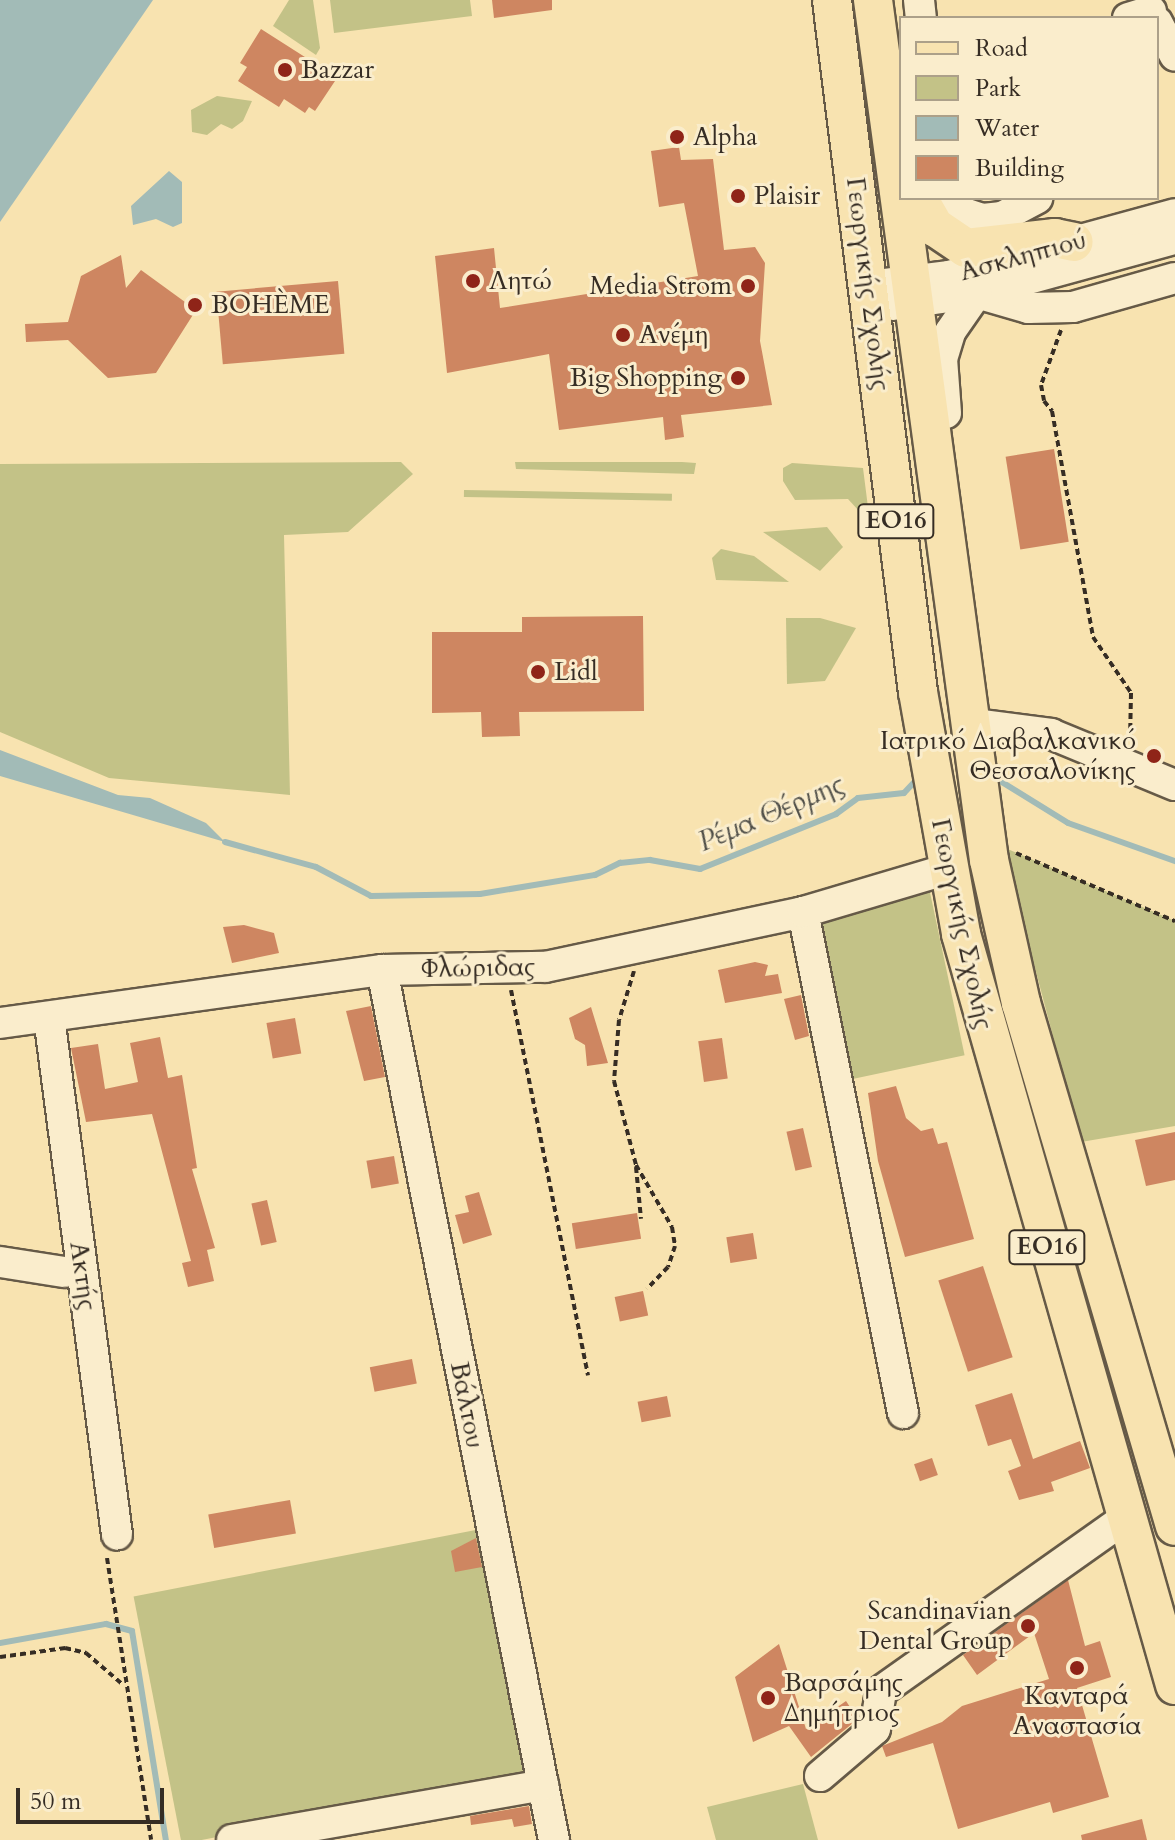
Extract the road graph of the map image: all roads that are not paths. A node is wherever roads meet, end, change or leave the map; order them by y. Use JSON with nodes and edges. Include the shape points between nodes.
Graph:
{"nodes":[{"id":1,"x":832,"y":0,"type":"edge"},
{"id":2,"x":873,"y":0,"type":"edge"},
{"id":3,"x":887,"y":0,"type":"edge"},
{"id":4,"x":1159,"y":27,"type":"edge"},
{"id":5,"x":1175,"y":56,"type":"edge"},
{"id":6,"x":1159,"y":68,"type":"edge"},
{"id":7,"x":899,"y":81,"type":"edge"},
{"id":8,"x":919,"y":200,"type":"edge"},
{"id":9,"x":952,"y":200,"type":"edge"},
{"id":10,"x":1033,"y":200,"type":"edge"},
{"id":11,"x":1175,"y":214,"type":"edge"},
{"id":12,"x":1175,"y":239,"type":"edge"},
{"id":13,"x":1074,"y":242,"type":"junction"},
{"id":14,"x":1175,"y":258,"type":"edge"},
{"id":15,"x":1175,"y":278,"type":"edge"},
{"id":16,"x":1010,"y":284,"type":"junction"},
{"id":17,"x":880,"y":289,"type":"junction"},
{"id":18,"x":977,"y":293,"type":"junction"},
{"id":19,"x":969,"y":730,"type":"junction"},
{"id":20,"x":1175,"y":785,"type":"edge"},
{"id":21,"x":948,"y":869,"type":"junction"},
{"id":22,"x":803,"y":912,"type":"junction"},
{"id":23,"x":382,"y":970,"type":"junction"},
{"id":24,"x":49,"y":1017,"type":"junction"},
{"id":25,"x":0,"y":1023,"type":"edge"},
{"id":26,"x":0,"y":1262,"type":"edge"},
{"id":27,"x":64,"y":1272,"type":"dead end"},
{"id":28,"x":903,"y":1413,"type":"dead end"},
{"id":29,"x":1127,"y":1517,"type":"junction"},
{"id":30,"x":1175,"y":1526,"type":"edge"},
{"id":31,"x":117,"y":1535,"type":"dead end"},
{"id":32,"x":1175,"y":1685,"type":"edge"},
{"id":33,"x":820,"y":1776,"type":"dead end"},
{"id":34,"x":543,"y":1785,"type":"junction"},
{"id":35,"x":232,"y":1840,"type":"edge"},
{"id":36,"x":554,"y":1840,"type":"edge"}],
"edges":[{"from":1,"to":17,"type":"main road","name":"Γεωργικής Σχολής","number":"ΕΟ16"},
{"from":2,"to":17,"type":"main road","name":"Γεωργικής Σχολής","number":"ΕΟ16"},
{"from":3,"to":7,"type":"main road"},
{"from":4,"to":5,"type":"street"},
{"from":5,"to":6,"type":"street"},
{"from":8,"to":13,"type":"main road","via":[[935,227],[966,248],[1055,238]]},
{"from":9,"to":10,"type":"street","via":[[964,213],[983,219],[1002,217]]},
{"from":11,"to":13,"type":"street","name":"Ασκληπιού"},
{"from":12,"to":16,"type":"street"},
{"from":13,"to":17,"type":"street","name":"Ασκληπιού"},
{"from":14,"to":16,"type":"street","name":"Ασκληπιού","via":[[1070,288]]},
{"from":15,"to":18,"type":"street","via":[[1073,307],[1028,308]]},
{"from":16,"to":18,"type":"street","name":"Ασκληπιού"},
{"from":17,"to":18,"type":"street","name":"Ασκληπιού"},
{"from":17,"to":19,"type":"main road","name":"Γεωργικής Σχολής","number":"ΕΟ16"},
{"from":17,"to":21,"type":"main road","name":"Γεωργικής Σχολής","number":"ΕΟ16","via":[[890,462],[924,737]]},
{"from":18,"to":19,"type":"street","via":[[950,332],[942,359],[968,594]]},
{"from":19,"to":20,"type":"street","via":[[1051,734]]},
{"from":19,"to":30,"type":"main road","name":"Γεωργικής Σχολής","number":"ΕΟ16","via":[[994,838],[1021,1003]]},
{"from":21,"to":22,"type":"street","name":"Φλώριδας"},
{"from":21,"to":29,"type":"main road","name":"Γεωργικής Σχολής","number":"ΕΟ16","via":[[990,1052]]},
{"from":22,"to":23,"type":"street","name":"Φλώριδας","via":[[545,967]]},
{"from":22,"to":28,"type":"street"},
{"from":23,"to":24,"type":"street","name":"Φλώριδας"},
{"from":23,"to":34,"type":"street","name":"Βάλτου"},
{"from":24,"to":25,"type":"street","name":"Φλώριδας"},
{"from":24,"to":31,"type":"street","name":"Ακτής"},
{"from":26,"to":27,"type":"street"},
{"from":29,"to":32,"type":"main road","name":"Γεωργικής Σχολής","number":"ΕΟ16"},
{"from":29,"to":33,"type":"street","via":[[881,1691],[875,1729]]},
{"from":34,"to":35,"type":"street"},
{"from":34,"to":36,"type":"street","name":"Βάλτου"}]}
